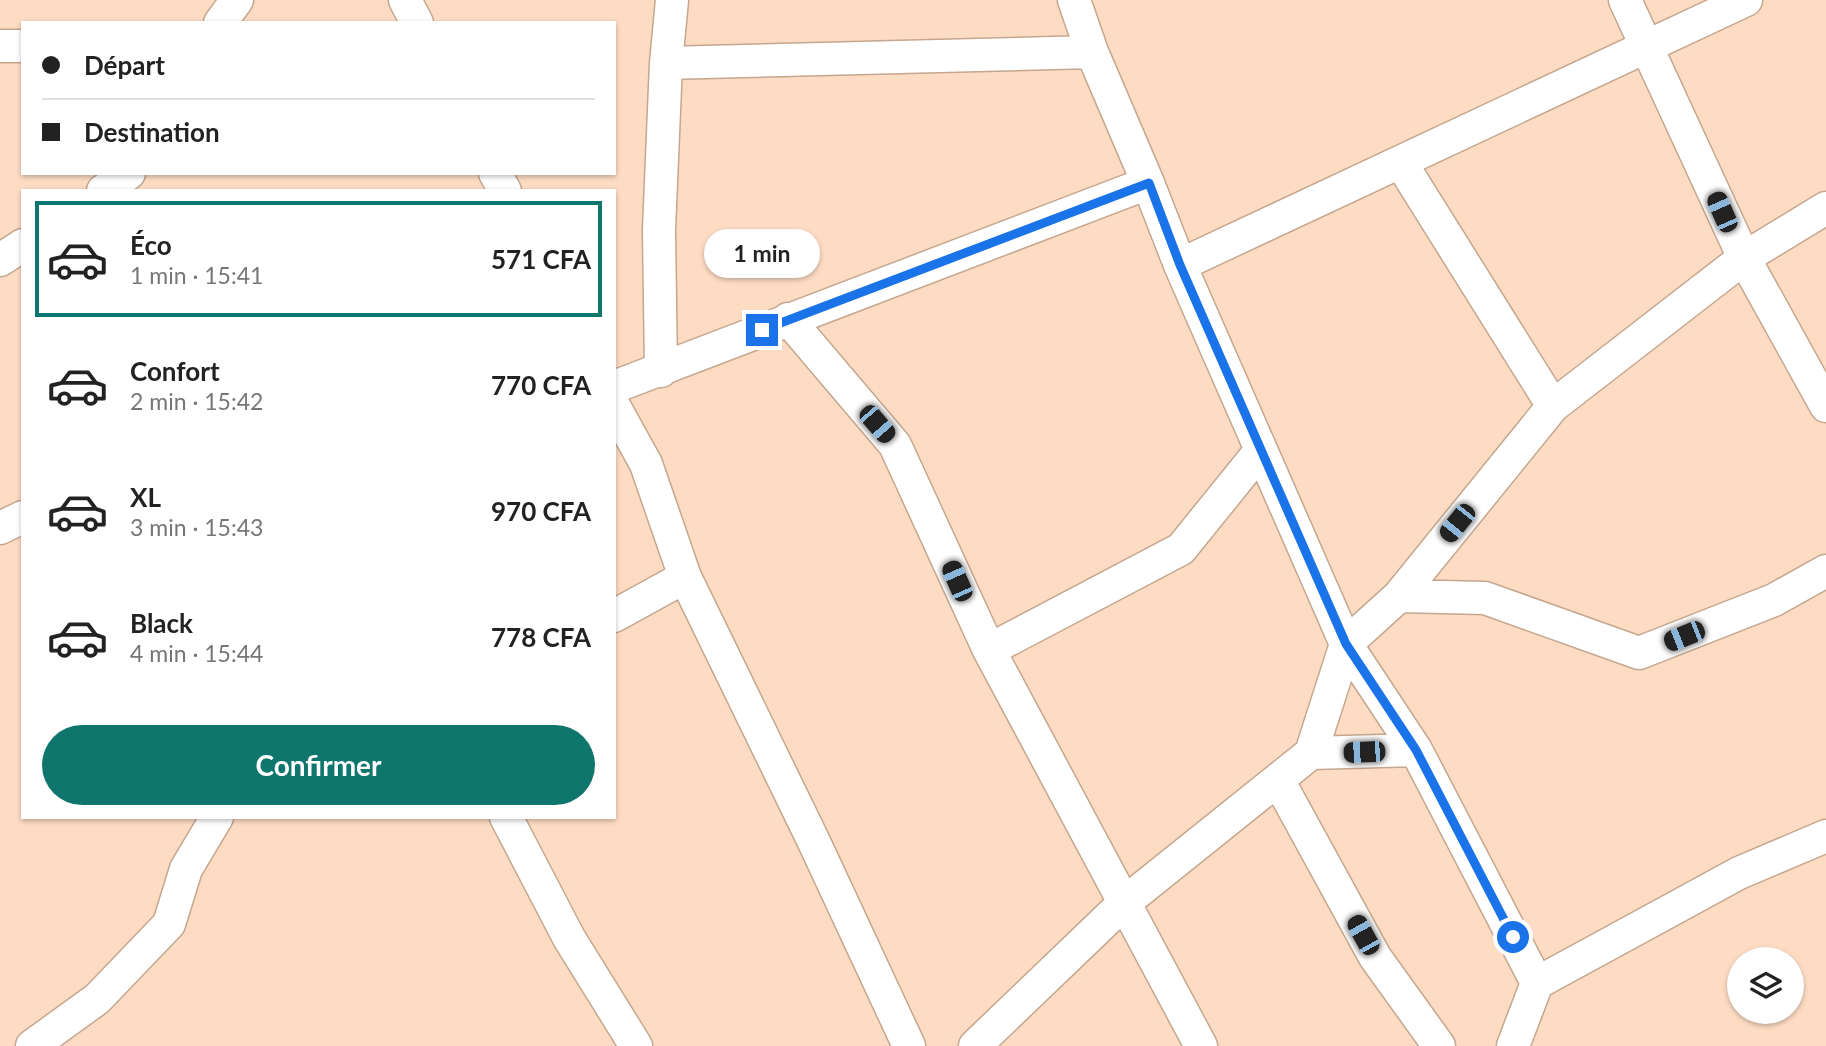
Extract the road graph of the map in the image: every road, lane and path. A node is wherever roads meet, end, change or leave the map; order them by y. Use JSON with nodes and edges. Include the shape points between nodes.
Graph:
{"nodes":[{"id":1,"x":237,"y":0,"type":"edge"},
{"id":2,"x":405,"y":0,"type":"edge"},
{"id":3,"x":672,"y":0,"type":"edge"},
{"id":4,"x":1074,"y":0,"type":"edge"},
{"id":5,"x":1625,"y":0,"type":"edge"},
{"id":6,"x":1746,"y":0,"type":"edge"},
{"id":7,"x":221,"y":21,"type":"edge"},
{"id":8,"x":416,"y":21,"type":"edge"},
{"id":9,"x":0,"y":46,"type":"edge"},
{"id":10,"x":21,"y":46,"type":"edge"},
{"id":11,"x":1648,"y":48,"type":"junction"},
{"id":12,"x":1092,"y":52,"type":"junction"},
{"id":13,"x":666,"y":63,"type":"junction"},
{"id":14,"x":1401,"y":163,"type":"junction"},
{"id":15,"x":128,"y":175,"type":"edge"},
{"id":16,"x":1149,"y":183,"type":"junction"},
{"id":17,"x":106,"y":189,"type":"edge"},
{"id":18,"x":1826,"y":208,"type":"edge"},
{"id":19,"x":21,"y":246,"type":"edge"},
{"id":20,"x":1744,"y":258,"type":"junction"},
{"id":21,"x":0,"y":260,"type":"edge"},
{"id":22,"x":1180,"y":265,"type":"junction"},
{"id":23,"x":788,"y":319,"type":"junction"},
{"id":24,"x":661,"y":371,"type":"junction"},
{"id":25,"x":616,"y":386,"type":"edge"},
{"id":26,"x":1826,"y":406,"type":"edge"},
{"id":27,"x":1553,"y":407,"type":"junction"},
{"id":28,"x":616,"y":410,"type":"edge"},
{"id":29,"x":1261,"y":450,"type":"junction"},
{"id":30,"x":21,"y":518,"type":"edge"},
{"id":31,"x":0,"y":528,"type":"edge"},
{"id":32,"x":1826,"y":571,"type":"edge"},
{"id":33,"x":685,"y":577,"type":"junction"},
{"id":34,"x":1399,"y":596,"type":"junction"},
{"id":35,"x":616,"y":615,"type":"edge"},
{"id":36,"x":1346,"y":644,"type":"junction"},
{"id":37,"x":989,"y":650,"type":"junction"},
{"id":38,"x":1416,"y":750,"type":"junction"},
{"id":39,"x":1311,"y":754,"type":"junction"},
{"id":40,"x":1279,"y":780,"type":"junction"},
{"id":41,"x":216,"y":819,"type":"edge"},
{"id":42,"x":507,"y":819,"type":"edge"},
{"id":43,"x":1826,"y":836,"type":"edge"},
{"id":44,"x":1124,"y":903,"type":"junction"},
{"id":45,"x":1537,"y":983,"type":"junction"},
{"id":46,"x":32,"y":1046,"type":"edge"},
{"id":47,"x":636,"y":1046,"type":"edge"},
{"id":48,"x":909,"y":1046,"type":"edge"},
{"id":49,"x":975,"y":1046,"type":"edge"},
{"id":50,"x":1201,"y":1046,"type":"edge"},
{"id":51,"x":1439,"y":1046,"type":"edge"},
{"id":52,"x":1513,"y":1046,"type":"edge"}],
"edges":[{"from":1,"to":7,"type":"street"},
{"from":2,"to":8,"type":"street"},
{"from":3,"to":13,"type":"street"},
{"from":4,"to":12,"type":"street"},
{"from":5,"to":11,"type":"street"},
{"from":6,"to":11,"type":"street"},
{"from":9,"to":10,"type":"street"},
{"from":11,"to":14,"type":"street"},
{"from":11,"to":20,"type":"street"},
{"from":12,"to":13,"type":"street"},
{"from":12,"to":16,"type":"street"},
{"from":13,"to":24,"type":"street","via":[[659,230]]},
{"from":14,"to":22,"type":"street"},
{"from":14,"to":27,"type":"street"},
{"from":15,"to":17,"type":"street"},
{"from":16,"to":22,"type":"street"},
{"from":16,"to":23,"type":"street"},
{"from":18,"to":20,"type":"street"},
{"from":19,"to":21,"type":"street"},
{"from":20,"to":26,"type":"street"},
{"from":20,"to":27,"type":"street"},
{"from":22,"to":29,"type":"street"},
{"from":23,"to":24,"type":"street"},
{"from":23,"to":37,"type":"street","via":[[895,444]]},
{"from":24,"to":25,"type":"street"},
{"from":27,"to":34,"type":"street"},
{"from":28,"to":33,"type":"street","via":[[646,464]]},
{"from":29,"to":36,"type":"street"},
{"from":29,"to":37,"type":"street","via":[[1181,549]]},
{"from":30,"to":31,"type":"street"},
{"from":32,"to":34,"type":"street","via":[[1774,600],[1639,653],[1485,598]]},
{"from":33,"to":35,"type":"street"},
{"from":33,"to":48,"type":"street"},
{"from":34,"to":36,"type":"street"},
{"from":36,"to":38,"type":"street"},
{"from":36,"to":39,"type":"street"},
{"from":37,"to":44,"type":"street"},
{"from":38,"to":39,"type":"street"},
{"from":38,"to":45,"type":"street"},
{"from":39,"to":40,"type":"street"},
{"from":40,"to":44,"type":"street"},
{"from":40,"to":51,"type":"street","via":[[1375,957]]},
{"from":41,"to":46,"type":"street","via":[[186,869],[169,924],[97,999]]},
{"from":42,"to":47,"type":"street","via":[[569,938]]},
{"from":43,"to":45,"type":"street","via":[[1739,873]]},
{"from":44,"to":49,"type":"street"},
{"from":44,"to":50,"type":"street"},
{"from":45,"to":52,"type":"street"}]}
